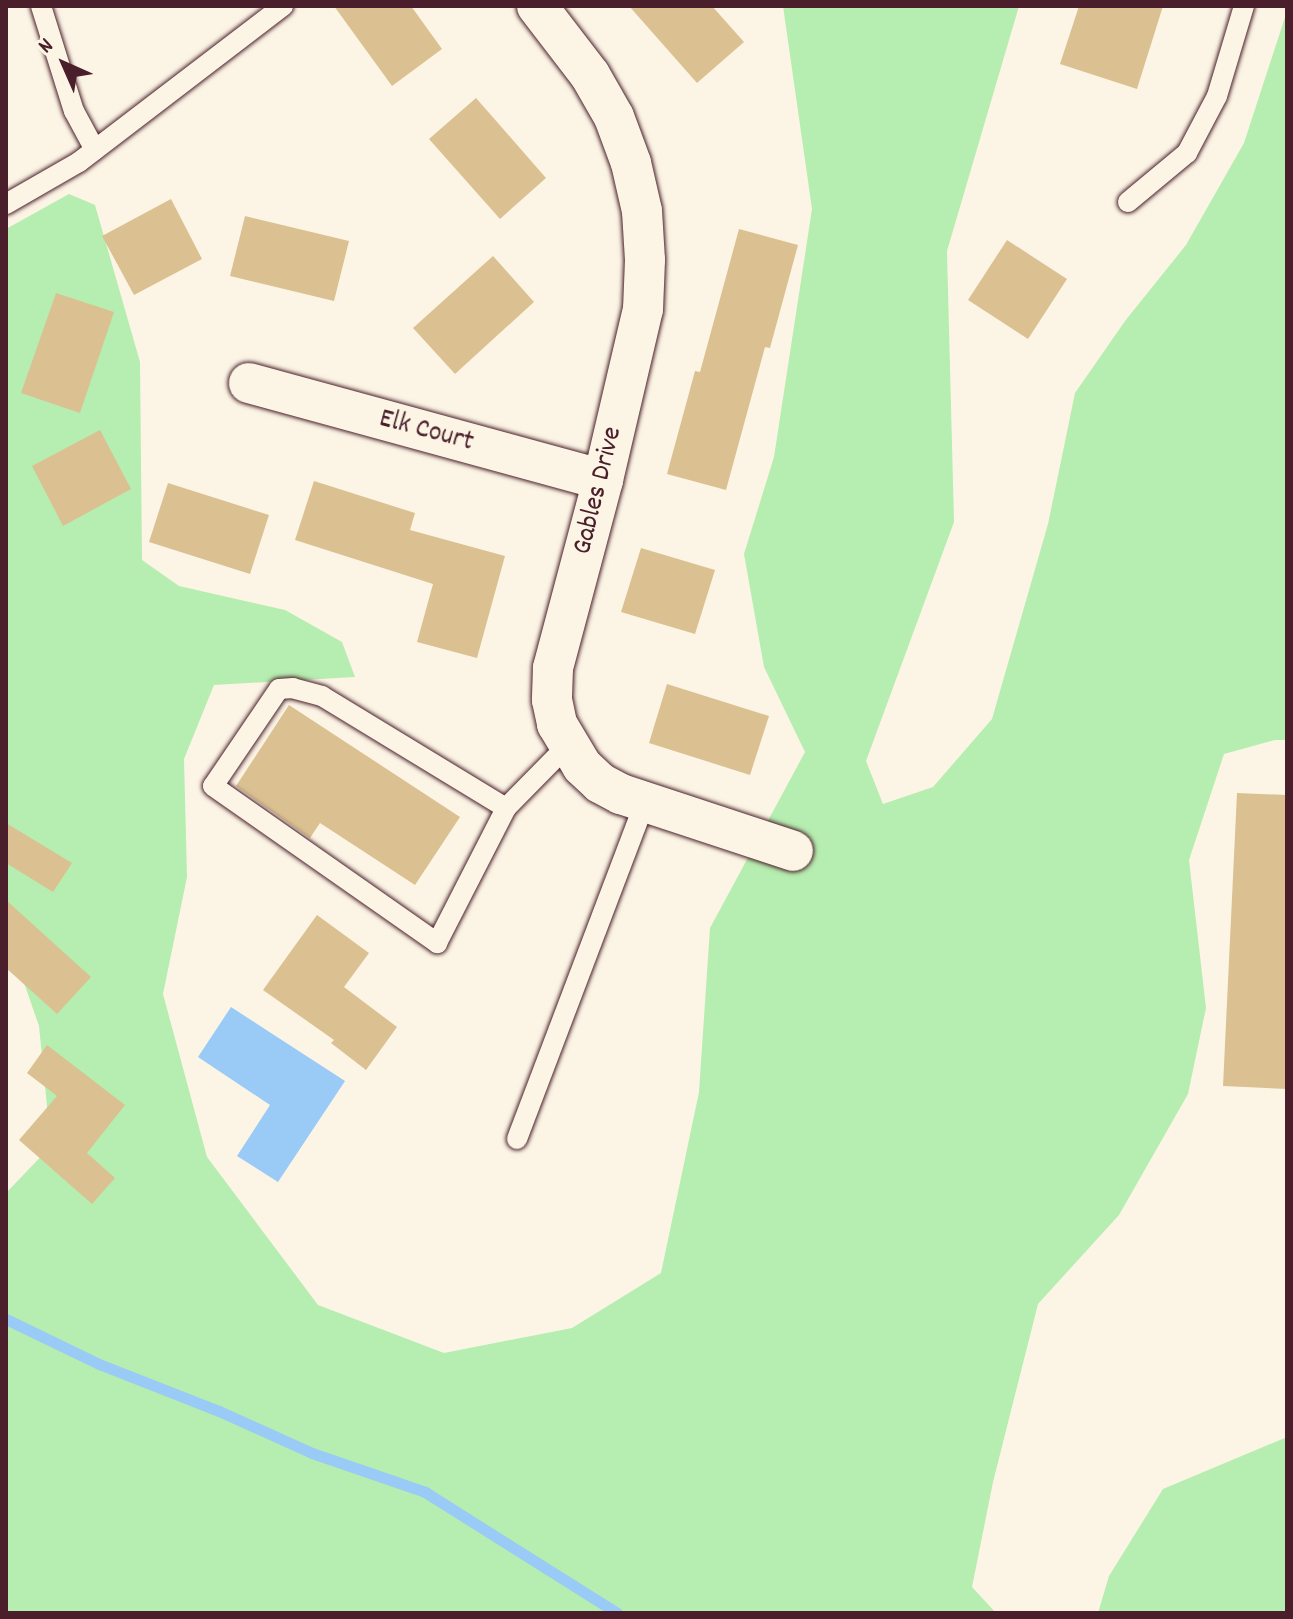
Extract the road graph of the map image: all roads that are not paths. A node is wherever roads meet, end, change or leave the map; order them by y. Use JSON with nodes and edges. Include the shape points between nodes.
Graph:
{"nodes":[{"id":1,"x":41,"y":6,"type":"edge"},
{"id":2,"x":283,"y":6,"type":"edge"},
{"id":3,"x":537,"y":6,"type":"edge"},
{"id":4,"x":1244,"y":6,"type":"edge"},
{"id":5,"x":95,"y":150,"type":"junction"},
{"id":6,"x":1128,"y":202,"type":"dead end"},
{"id":7,"x":6,"y":204,"type":"edge"},
{"id":8,"x":249,"y":383,"type":"dead end"},
{"id":9,"x":603,"y":480,"type":"junction"},
{"id":10,"x":567,"y":746,"type":"junction"},
{"id":11,"x":645,"y":802,"type":"junction"},
{"id":12,"x":506,"y":808,"type":"junction"},
{"id":13,"x":793,"y":851,"type":"dead end"},
{"id":14,"x":517,"y":1139,"type":"dead end"}],
"edges":[{"from":1,"to":5,"type":"lane","via":[[74,111]]},
{"from":2,"to":5,"type":"lane"},
{"from":3,"to":9,"type":"street","name":"Gables Drive","via":[[576,54],[614,117],[642,211],[643,309]]},
{"from":4,"to":6,"type":"lane","via":[[1217,96],[1187,153]]},
{"from":5,"to":7,"type":"lane"},
{"from":8,"to":9,"type":"street","name":"Elk Court"},
{"from":9,"to":10,"type":"street","name":"Gables Drive","via":[[553,668],[552,700]]},
{"from":10,"to":11,"type":"street","name":"Gables Drive","via":[[600,783]]},
{"from":10,"to":12,"type":"lane"},
{"from":11,"to":13,"type":"street","name":"Gables Drive"},
{"from":11,"to":14,"type":"lane"},
{"from":12,"to":12,"type":"lane","via":[[437,943],[213,786],[279,689],[293,688],[322,696]]}]}
